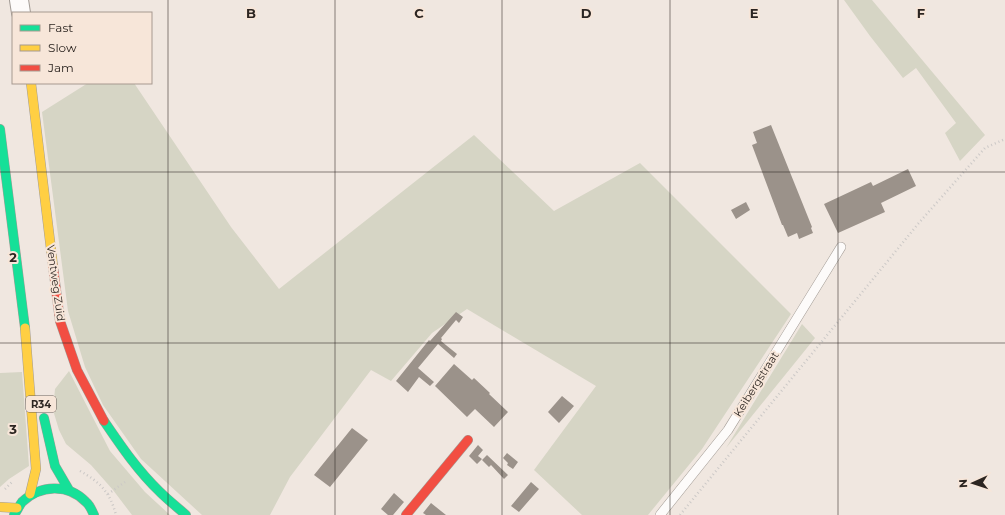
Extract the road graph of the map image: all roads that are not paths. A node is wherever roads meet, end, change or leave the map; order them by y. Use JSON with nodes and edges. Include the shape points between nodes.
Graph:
{"nodes":[{"id":1,"x":20,"y":0,"type":"edge"},
{"id":2,"x":21,"y":12,"type":"edge"},
{"id":3,"x":31,"y":84,"type":"edge"},
{"id":4,"x":0,"y":129,"type":"edge"},
{"id":5,"x":841,"y":247,"type":"dead end"},
{"id":6,"x":24,"y":315,"type":"junction"},
{"id":7,"x":39,"y":390,"type":"dead end"},
{"id":8,"x":42,"y":405,"type":"dead end"},
{"id":9,"x":468,"y":440,"type":"dead end"},
{"id":10,"x":69,"y":490,"type":"junction"},
{"id":11,"x":30,"y":494,"type":"junction"},
{"id":12,"x":0,"y":507,"type":"edge"},
{"id":13,"x":16,"y":511,"type":"edge"},
{"id":14,"x":94,"y":514,"type":"edge"},
{"id":15,"x":186,"y":515,"type":"edge"},
{"id":16,"x":406,"y":515,"type":"edge"},
{"id":17,"x":660,"y":515,"type":"edge"}],
"edges":[{"from":1,"to":2,"type":"street"},
{"from":3,"to":15,"type":"main road","name":"Ventweg Zuid","via":[[60,321],[76,370],[102,418],[124,450],[160,492]]},
{"from":4,"to":6,"type":"main road","number":"R34"},
{"from":5,"to":17,"type":"lane","name":"Keibergstraat","via":[[728,430]]},
{"from":6,"to":7,"type":"main road","number":"R34"},
{"from":6,"to":11,"type":"main road","number":"R34","via":[[36,469]]},
{"from":8,"to":10,"type":"main road","number":"R34","via":[[55,466]]},
{"from":9,"to":16,"type":"main road"},
{"from":10,"to":11,"type":"main road","via":[[56,487]]},
{"from":10,"to":14,"type":"main road","via":[[83,499]]},
{"from":11,"to":13,"type":"main road"},
{"from":12,"to":13,"type":"main road"}]}
